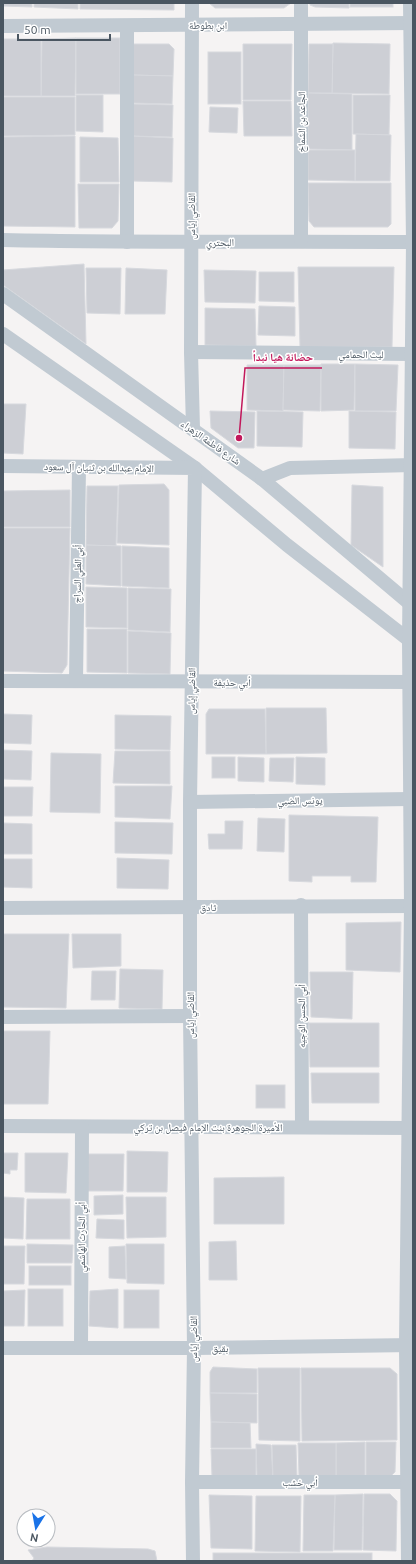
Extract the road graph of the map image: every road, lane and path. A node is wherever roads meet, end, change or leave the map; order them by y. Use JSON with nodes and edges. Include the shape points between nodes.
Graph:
{"nodes":[{"id":1,"x":192,"y":3,"type":"edge"},
{"id":2,"x":302,"y":3,"type":"edge"},
{"id":3,"x":410,"y":3,"type":"edge"},
{"id":4,"x":411,"y":23,"type":"edge"},
{"id":5,"x":302,"y":25,"type":"junction"},
{"id":6,"x":3,"y":26,"type":"edge"},
{"id":7,"x":127,"y":26,"type":"junction"},
{"id":8,"x":192,"y":26,"type":"junction"},
{"id":9,"x":3,"y":240,"type":"edge"},
{"id":10,"x":301,"y":241,"type":"junction"},
{"id":11,"x":127,"y":242,"type":"junction"},
{"id":12,"x":191,"y":242,"type":"junction"},
{"id":13,"x":413,"y":242,"type":"edge"},
{"id":14,"x":3,"y":294,"type":"edge"},
{"id":15,"x":3,"y":334,"type":"edge"},
{"id":16,"x":191,"y":352,"type":"junction"},
{"id":17,"x":411,"y":354,"type":"junction"},
{"id":18,"x":192,"y":429,"type":"junction"},
{"id":19,"x":411,"y":465,"type":"edge"},
{"id":20,"x":3,"y":466,"type":"edge"},
{"id":21,"x":79,"y":467,"type":"junction"},
{"id":22,"x":195,"y":468,"type":"junction"},
{"id":23,"x":262,"y":478,"type":"junction"},
{"id":24,"x":409,"y":603,"type":"junction"},
{"id":25,"x":409,"y":640,"type":"junction"},
{"id":26,"x":3,"y":680,"type":"edge"},
{"id":27,"x":76,"y":681,"type":"junction"},
{"id":28,"x":191,"y":682,"type":"junction"},
{"id":29,"x":411,"y":682,"type":"edge"},
{"id":30,"x":410,"y":799,"type":"junction"},
{"id":31,"x":190,"y":802,"type":"junction"},
{"id":32,"x":301,"y":905,"type":"junction"},
{"id":33,"x":412,"y":906,"type":"edge"},
{"id":34,"x":190,"y":907,"type":"junction"},
{"id":35,"x":3,"y":908,"type":"edge"},
{"id":36,"x":190,"y":1016,"type":"junction"},
{"id":37,"x":3,"y":1017,"type":"edge"},
{"id":38,"x":3,"y":1126,"type":"edge"},
{"id":39,"x":82,"y":1127,"type":"junction"},
{"id":40,"x":191,"y":1127,"type":"junction"},
{"id":41,"x":302,"y":1127,"type":"junction"},
{"id":42,"x":411,"y":1128,"type":"edge"},
{"id":43,"x":409,"y":1345,"type":"edge"},
{"id":44,"x":3,"y":1348,"type":"edge"},
{"id":45,"x":81,"y":1348,"type":"junction"},
{"id":46,"x":194,"y":1348,"type":"junction"},
{"id":47,"x":192,"y":1482,"type":"junction"},
{"id":48,"x":407,"y":1482,"type":"junction"},
{"id":49,"x":193,"y":1561,"type":"edge"},
{"id":50,"x":408,"y":1561,"type":"edge"}],
"edges":[{"from":1,"to":8,"type":"street","name":"القاضي إياس"},
{"from":2,"to":5,"type":"street","name":"الجاعد بن الشماخ"},
{"from":3,"to":4,"type":"street"},
{"from":4,"to":5,"type":"street","name":"ابن بطوطة"},
{"from":4,"to":13,"type":"street"},
{"from":5,"to":8,"type":"street","name":"ابن بطوطة"},
{"from":5,"to":10,"type":"street","name":"الجاعد بن الشماخ"},
{"from":6,"to":7,"type":"street","name":"ابن بطوطة"},
{"from":7,"to":8,"type":"street","name":"ابن بطوطة"},
{"from":7,"to":11,"type":"street"},
{"from":8,"to":12,"type":"street","name":"القاضي إياس"},
{"from":9,"to":11,"type":"street","name":"البحتري"},
{"from":10,"to":12,"type":"street","name":"البحتري"},
{"from":10,"to":13,"type":"street","name":"البحتري"},
{"from":11,"to":12,"type":"street","name":"البحتري"},
{"from":12,"to":16,"type":"street","name":"القاضي إياس"},
{"from":13,"to":17,"type":"street"},
{"from":14,"to":18,"type":"street","name":"شارع فاطمة الزهراء"},
{"from":15,"to":22,"type":"street"},
{"from":16,"to":17,"type":"street","name":"ليث الحمامي"},
{"from":16,"to":18,"type":"street","name":"القاضي إياس"},
{"from":17,"to":19,"type":"street"},
{"from":18,"to":23,"type":"street","name":"شارع فاطمة الزهراء"},
{"from":19,"to":23,"type":"street","via":[[290,468]]},
{"from":19,"to":24,"type":"street"},
{"from":20,"to":21,"type":"street","name":"الإمام عبدالله بن ثنيان آل سعود"},
{"from":21,"to":22,"type":"street","name":"الإمام عبدالله بن ثنيان آل سعود"},
{"from":21,"to":27,"type":"street","name":"أبي العلي السراج"},
{"from":22,"to":25,"type":"street","via":[[287,545]]},
{"from":22,"to":28,"type":"street","name":"القاضي إياس"},
{"from":23,"to":24,"type":"street","name":"شارع فاطمة الزهراء"},
{"from":24,"to":25,"type":"street"},
{"from":25,"to":29,"type":"street"},
{"from":26,"to":27,"type":"street","name":"أبي حذيفة"},
{"from":27,"to":28,"type":"street","name":"أبي حذيفة"},
{"from":28,"to":29,"type":"street","name":"أبي حذيفة"},
{"from":28,"to":31,"type":"street","name":"القاضي إياس"},
{"from":29,"to":30,"type":"street"},
{"from":30,"to":31,"type":"street","name":"يونس الضبي"},
{"from":30,"to":33,"type":"street"},
{"from":31,"to":34,"type":"street","name":"القاضي إياس"},
{"from":32,"to":33,"type":"street","name":"ثادق"},
{"from":32,"to":34,"type":"street","name":"ثادق"},
{"from":32,"to":41,"type":"street","name":"أبي الحسن الوجيه"},
{"from":33,"to":42,"type":"street"},
{"from":34,"to":35,"type":"street","name":"ثادق"},
{"from":34,"to":36,"type":"street","name":"القاضي إياس"},
{"from":36,"to":37,"type":"street"},
{"from":36,"to":40,"type":"street","name":"القاضي إياس"},
{"from":38,"to":39,"type":"street","name":"الأميرة الجوهرة بنت الإمام فيصل بن تركي"},
{"from":39,"to":40,"type":"street","name":"الأميرة الجوهرة بنت الإمام فيصل بن تركي"},
{"from":39,"to":45,"type":"street","name":"أبي الحارث الهاشمي"},
{"from":40,"to":41,"type":"street","name":"الأميرة الجوهرة بنت الإمام فيصل بن تركي"},
{"from":40,"to":46,"type":"street","name":"القاضي إياس"},
{"from":41,"to":42,"type":"street","name":"الأميرة الجوهرة بنت الإمام فيصل بن تركي"},
{"from":42,"to":43,"type":"street"},
{"from":43,"to":46,"type":"street","name":"بقيق"},
{"from":43,"to":48,"type":"street"},
{"from":44,"to":45,"type":"street","name":"بقيق"},
{"from":45,"to":46,"type":"street","name":"بقيق"},
{"from":46,"to":47,"type":"street","name":"القاضي إياس"},
{"from":47,"to":48,"type":"street","name":"أبي خشب"},
{"from":47,"to":49,"type":"street","name":"القاضي إياس"},
{"from":48,"to":50,"type":"street"}]}
